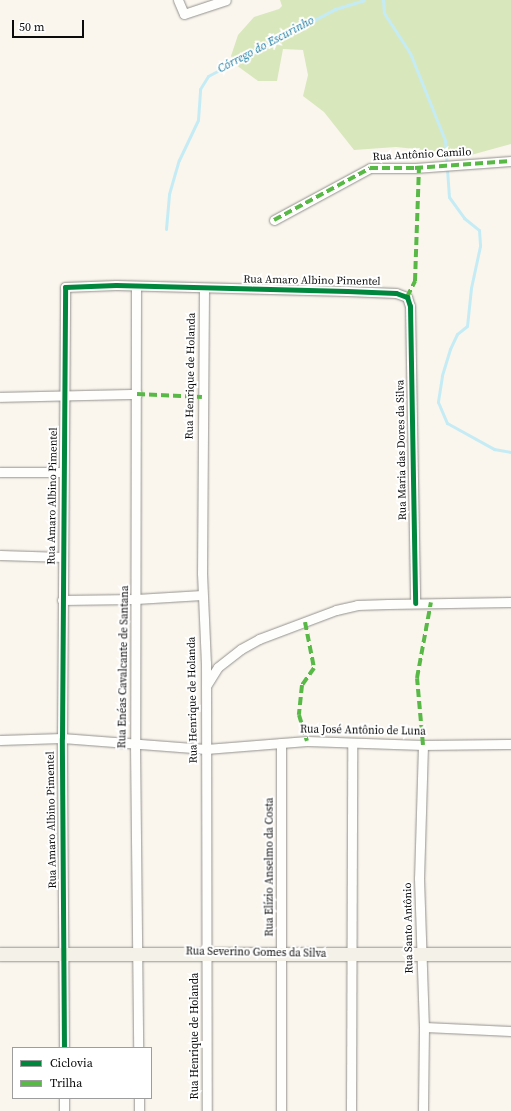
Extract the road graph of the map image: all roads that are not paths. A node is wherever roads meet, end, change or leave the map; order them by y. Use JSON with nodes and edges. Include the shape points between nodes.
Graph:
{"nodes":[{"id":1,"x":178,"y":0,"type":"edge"},
{"id":2,"x":226,"y":0,"type":"edge"},
{"id":3,"x":511,"y":161,"type":"edge"},
{"id":4,"x":274,"y":220,"type":"dead end"},
{"id":5,"x":136,"y":287,"type":"junction"},
{"id":6,"x":204,"y":289,"type":"junction"},
{"id":7,"x":407,"y":297,"type":"joint"},
{"id":8,"x":137,"y":394,"type":"junction"},
{"id":9,"x":0,"y":397,"type":"edge"},
{"id":10,"x":65,"y":397,"type":"junction"},
{"id":11,"x":0,"y":472,"type":"edge"},
{"id":12,"x":63,"y":472,"type":"junction"},
{"id":13,"x":0,"y":555,"type":"edge"},
{"id":14,"x":63,"y":557,"type":"junction"},
{"id":15,"x":202,"y":595,"type":"junction"},
{"id":16,"x":136,"y":599,"type":"junction"},
{"id":17,"x":62,"y":600,"type":"junction"},
{"id":18,"x":511,"y":602,"type":"edge"},
{"id":19,"x":414,"y":603,"type":"junction"},
{"id":20,"x":206,"y":687,"type":"junction"},
{"id":21,"x":62,"y":738,"type":"junction"},
{"id":22,"x":0,"y":740,"type":"edge"},
{"id":23,"x":135,"y":742,"type":"junction"},
{"id":24,"x":281,"y":743,"type":"junction"},
{"id":25,"x":352,"y":743,"type":"junction"},
{"id":26,"x":511,"y":744,"type":"edge"},
{"id":27,"x":423,"y":745,"type":"junction"},
{"id":28,"x":206,"y":749,"type":"junction"},
{"id":29,"x":137,"y":952,"type":"junction"},
{"id":30,"x":208,"y":953,"type":"junction"},
{"id":31,"x":282,"y":953,"type":"junction"},
{"id":32,"x":421,"y":953,"type":"junction"},
{"id":33,"x":0,"y":954,"type":"edge"},
{"id":34,"x":64,"y":954,"type":"junction"},
{"id":35,"x":350,"y":954,"type":"junction"},
{"id":36,"x":511,"y":954,"type":"edge"},
{"id":37,"x":424,"y":1027,"type":"junction"},
{"id":38,"x":511,"y":1031,"type":"edge"},
{"id":39,"x":64,"y":1047,"type":"edge"},
{"id":40,"x":138,"y":1047,"type":"edge"},
{"id":41,"x":64,"y":1099,"type":"edge"},
{"id":42,"x":139,"y":1099,"type":"edge"},
{"id":43,"x":64,"y":1111,"type":"edge"},
{"id":44,"x":139,"y":1111,"type":"edge"},
{"id":45,"x":207,"y":1111,"type":"edge"},
{"id":46,"x":281,"y":1111,"type":"edge"},
{"id":47,"x":351,"y":1111,"type":"edge"},
{"id":48,"x":423,"y":1111,"type":"edge"}],
"edges":[{"from":1,"to":2,"type":"street","via":[[184,14]]},
{"from":3,"to":4,"type":"street","name":"Rua Antônio Camilo","via":[[415,168],[370,168]]},
{"from":5,"to":6,"type":"street","name":"Rua Amaro Albino Pimentel"},
{"from":5,"to":8,"type":"street","name":"Rua Enéas Cavalcante de Santana"},
{"from":5,"to":10,"type":"street","name":"Rua Amaro Albino Pimentel","via":[[65,288]]},
{"from":6,"to":7,"type":"street","name":"Rua Amaro Albino Pimentel","via":[[347,291],[396,293]]},
{"from":6,"to":15,"type":"street","name":"Rua Henrique de Holanda"},
{"from":7,"to":19,"type":"street","name":"Rua Maria das Dores da Silva","via":[[410,322]]},
{"from":8,"to":10,"type":"street"},
{"from":8,"to":16,"type":"street","name":"Rua Enéas Cavalcante de Santana"},
{"from":9,"to":10,"type":"street"},
{"from":10,"to":12,"type":"street","name":"Rua Amaro Albino Pimentel"},
{"from":11,"to":12,"type":"street"},
{"from":12,"to":14,"type":"street","name":"Rua Amaro Albino Pimentel"},
{"from":13,"to":14,"type":"street"},
{"from":14,"to":17,"type":"street","name":"Rua Amaro Albino Pimentel"},
{"from":15,"to":16,"type":"street"},
{"from":15,"to":20,"type":"street","name":"Rua Henrique de Holanda"},
{"from":16,"to":17,"type":"street"},
{"from":16,"to":23,"type":"street","name":"Rua Enéas Cavalcante de Santana"},
{"from":17,"to":21,"type":"street","name":"Rua Amaro Albino Pimentel"},
{"from":18,"to":19,"type":"street"},
{"from":19,"to":20,"type":"street","via":[[357,605],[336,610],[259,639],[226,658]]},
{"from":20,"to":28,"type":"street","name":"Rua Henrique de Holanda"},
{"from":21,"to":22,"type":"street","name":"Rua José Antônio de Luna"},
{"from":21,"to":23,"type":"street","name":"Rua José Antônio de Luna"},
{"from":21,"to":34,"type":"street","name":"Rua Amaro Albino Pimentel"},
{"from":23,"to":28,"type":"street","name":"Rua José Antônio de Luna"},
{"from":23,"to":29,"type":"street","name":"Rua Enéas Cavalcante de Santana"},
{"from":24,"to":25,"type":"street","name":"Rua José Antônio de Luna"},
{"from":24,"to":28,"type":"street","name":"Rua José Antônio de Luna"},
{"from":24,"to":31,"type":"street","name":"Rua Elízio Anselmo da Costa"},
{"from":25,"to":27,"type":"street","name":"Rua José Antônio de Luna"},
{"from":25,"to":35,"type":"street"},
{"from":26,"to":27,"type":"street","name":"Rua José Antônio de Luna"},
{"from":27,"to":32,"type":"street","name":"Rua Santo Antônio","via":[[419,878]]},
{"from":28,"to":30,"type":"street","name":"Rua Henrique de Holanda"},
{"from":29,"to":30,"type":"street","name":"Rua Severino Gomes da Silva"},
{"from":29,"to":34,"type":"street","name":"Rua Severino Gomes da Silva"},
{"from":29,"to":40,"type":"street","name":"Rua Enéas Cavalcante de Santana"},
{"from":30,"to":31,"type":"street","name":"Rua Severino Gomes da Silva"},
{"from":30,"to":45,"type":"street","name":"Rua Henrique de Holanda"},
{"from":31,"to":35,"type":"street","name":"Rua Severino Gomes da Silva"},
{"from":31,"to":46,"type":"street","name":"Rua Elízio Anselmo da Costa"},
{"from":32,"to":35,"type":"street","name":"Rua Severino Gomes da Silva"},
{"from":32,"to":36,"type":"street","name":"Rua Severino Gomes da Silva"},
{"from":32,"to":37,"type":"street","name":"Rua Santo Antônio"},
{"from":33,"to":34,"type":"street","name":"Rua Severino Gomes da Silva"},
{"from":34,"to":39,"type":"street","name":"Rua Amaro Albino Pimentel"},
{"from":35,"to":47,"type":"street"},
{"from":37,"to":38,"type":"street"},
{"from":37,"to":48,"type":"street","name":"Rua Santo Antônio"},
{"from":41,"to":43,"type":"street"},
{"from":42,"to":44,"type":"street"}]}
